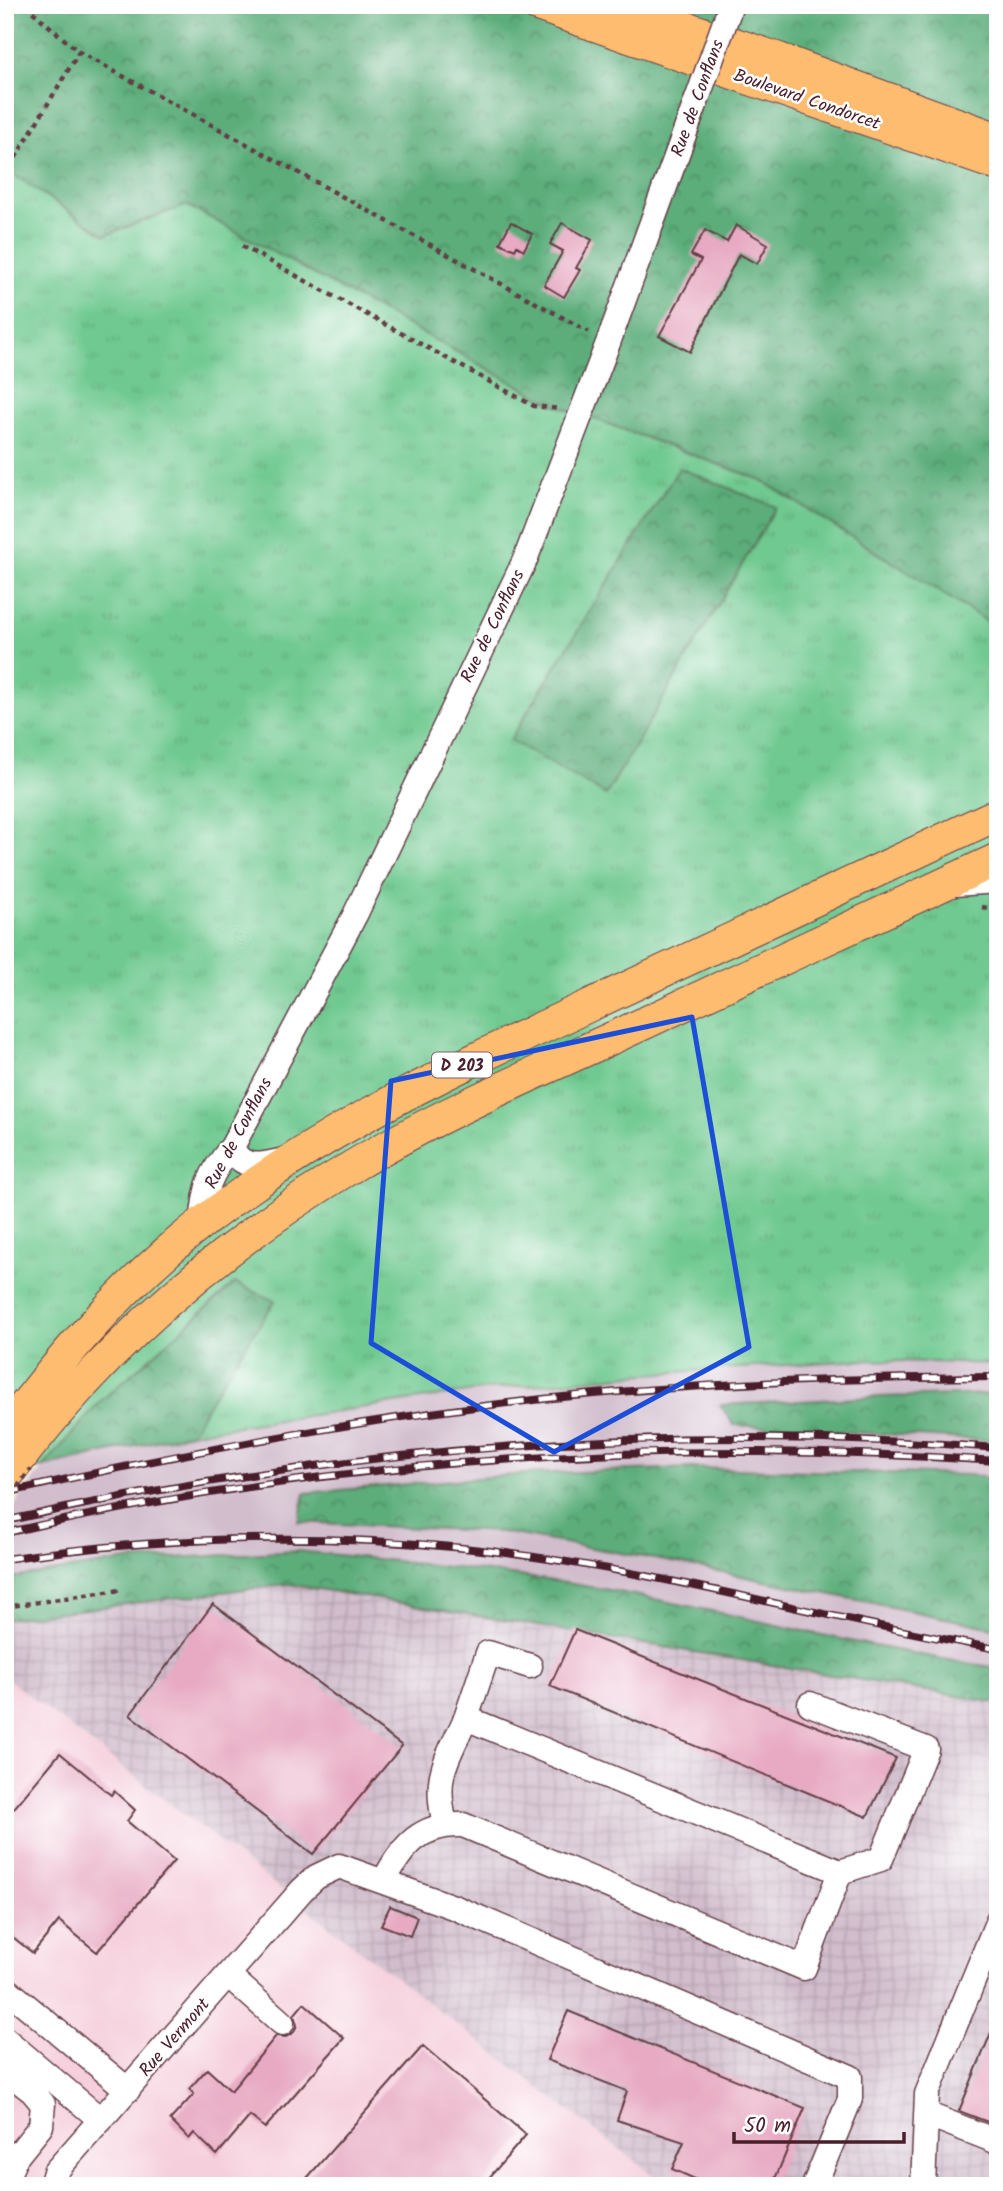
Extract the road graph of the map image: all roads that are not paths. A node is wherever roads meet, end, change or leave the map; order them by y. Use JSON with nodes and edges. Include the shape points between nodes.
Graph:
{"nodes":[{"id":1,"x":537,"y":5,"type":"edge"},
{"id":2,"x":620,"y":5,"type":"edge"},
{"id":3,"x":731,"y":5,"type":"edge"},
{"id":4,"x":998,"y":139,"type":"edge"},
{"id":5,"x":998,"y":165,"type":"edge"},
{"id":6,"x":998,"y":814,"type":"edge"},
{"id":7,"x":998,"y":859,"type":"edge"},
{"id":8,"x":998,"y":881,"type":"edge"},
{"id":9,"x":943,"y":884,"type":"junction"},
{"id":10,"x":232,"y":1147,"type":"junction"},
{"id":11,"x":297,"y":1156,"type":"junction"},
{"id":12,"x":202,"y":1223,"type":"junction"},
{"id":13,"x":5,"y":1431,"type":"edge"},
{"id":14,"x":21,"y":1470,"type":"edge"},
{"id":15,"x":530,"y":1666,"type":"dead end"},
{"id":16,"x":810,"y":1704,"type":"dead end"},
{"id":17,"x":466,"y":1718,"type":"junction"},
{"id":18,"x":445,"y":1824,"type":"junction"},
{"id":19,"x":839,"y":1872,"type":"junction"},
{"id":20,"x":384,"y":1881,"type":"junction"},
{"id":21,"x":998,"y":1920,"type":"edge"},
{"id":22,"x":228,"y":1975,"type":"junction"},
{"id":23,"x":5,"y":1988,"type":"edge"},
{"id":24,"x":282,"y":2023,"type":"dead end"},
{"id":25,"x":5,"y":2039,"type":"edge"},
{"id":26,"x":5,"y":2070,"type":"edge"},
{"id":27,"x":128,"y":2090,"type":"junction"},
{"id":28,"x":926,"y":2114,"type":"junction"},
{"id":29,"x":101,"y":2120,"type":"junction"},
{"id":30,"x":998,"y":2143,"type":"edge"},
{"id":31,"x":5,"y":2181,"type":"edge"},
{"id":32,"x":51,"y":2186,"type":"edge"},
{"id":33,"x":814,"y":2186,"type":"edge"},
{"id":34,"x":923,"y":2186,"type":"edge"}],
"edges":[{"from":1,"to":5,"type":"main road","name":"Boulevard Condorcet"},
{"from":2,"to":4,"type":"main road","name":"Boulevard Condorcet"},
{"from":3,"to":10,"type":"street","name":"Rue de Conflans","bridge":true,"via":[[524,560],[355,915]]},
{"from":6,"to":11,"type":"main road","name":"Rue de Conflans","number":"D 203","via":[[432,1079]]},
{"from":7,"to":9,"type":"main road","number":"D 203"},
{"from":8,"to":9,"type":"street"},
{"from":9,"to":14,"type":"main road","number":"D 203","via":[[470,1104],[352,1167],[242,1241],[172,1296],[78,1389]]},
{"from":10,"to":11,"type":"street","via":[[242,1162],[250,1164]]},
{"from":10,"to":12,"type":"street","name":"Rue de Conflans","via":[[206,1188]]},
{"from":11,"to":12,"type":"main road","name":"Rue de Conflans","number":"D 203"},
{"from":12,"to":13,"type":"main road","name":"Rue de Conflans","number":"D 203","via":[[107,1308]]},
{"from":15,"to":17,"type":"street","via":[[488,1653]]},
{"from":16,"to":19,"type":"street","via":[[926,1749],[881,1859]]},
{"from":17,"to":18,"type":"street","via":[[440,1777]]},
{"from":17,"to":19,"type":"street"},
{"from":18,"to":19,"type":"street","via":[[463,1825],[804,1968]]},
{"from":18,"to":20,"type":"street","via":[[416,1838],[397,1856]]},
{"from":20,"to":22,"type":"street","name":"Rue Vermont","via":[[339,1866],[316,1877]]},
{"from":20,"to":33,"type":"street","via":[[850,2077],[850,2099]]},
{"from":21,"to":28,"type":"street","via":[[927,2094]]},
{"from":22,"to":24,"type":"street"},
{"from":22,"to":27,"type":"street","name":"Rue Vermont"},
{"from":23,"to":27,"type":"street"},
{"from":25,"to":29,"type":"street"},
{"from":26,"to":31,"type":"street","via":[[43,2104],[41,2126],[16,2157]]},
{"from":27,"to":29,"type":"street","name":"Rue Vermont"},
{"from":28,"to":30,"type":"street"},
{"from":28,"to":34,"type":"street"},
{"from":29,"to":32,"type":"street","name":"Rue Vermont","via":[[55,2172]]}]}
